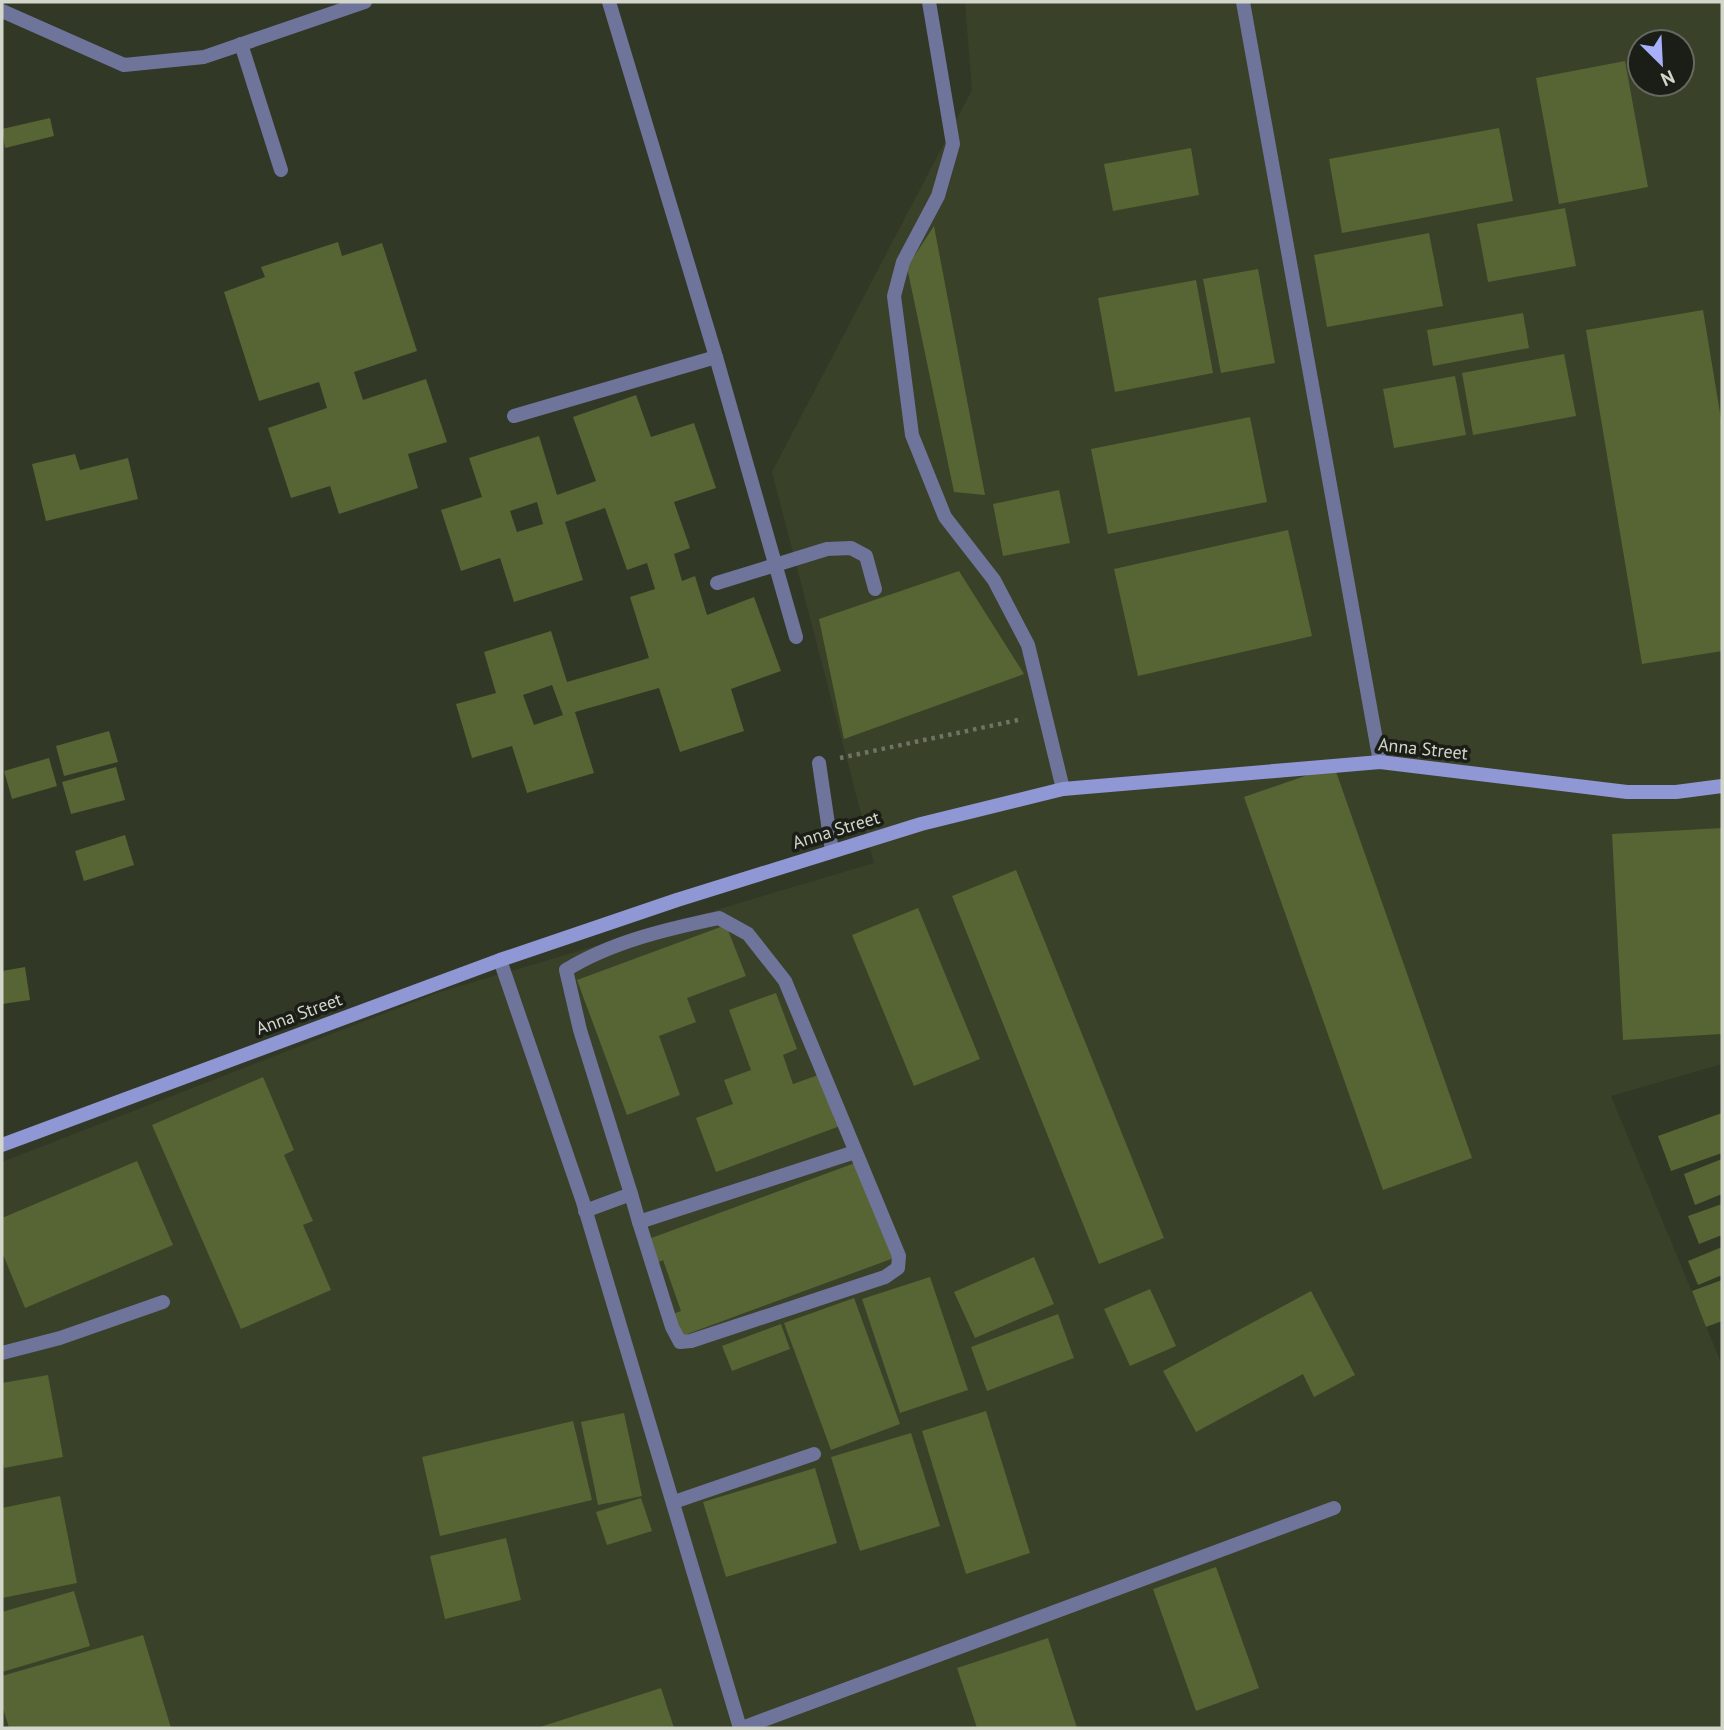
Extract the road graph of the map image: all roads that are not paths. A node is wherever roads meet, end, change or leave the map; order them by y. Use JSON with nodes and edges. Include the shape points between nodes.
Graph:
{"nodes":[{"id":1,"x":365,"y":2,"type":"edge"},
{"id":2,"x":609,"y":2,"type":"edge"},
{"id":3,"x":929,"y":2,"type":"edge"},
{"id":4,"x":1243,"y":2,"type":"edge"},
{"id":5,"x":2,"y":11,"type":"edge"},
{"id":6,"x":241,"y":44,"type":"junction"},
{"id":7,"x":281,"y":170,"type":"dead end"},
{"id":8,"x":716,"y":357,"type":"junction"},
{"id":9,"x":514,"y":416,"type":"dead end"},
{"id":10,"x":775,"y":565,"type":"junction"},
{"id":11,"x":717,"y":583,"type":"dead end"},
{"id":12,"x":875,"y":589,"type":"dead end"},
{"id":13,"x":796,"y":637,"type":"dead end"},
{"id":14,"x":1380,"y":762,"type":"junction"},
{"id":15,"x":819,"y":763,"type":"road end"},
{"id":16,"x":1722,"y":786,"type":"edge"},
{"id":17,"x":1063,"y":789,"type":"junction"},
{"id":18,"x":832,"y":851,"type":"junction"},
{"id":19,"x":500,"y":960,"type":"junction"},
{"id":20,"x":2,"y":1145,"type":"edge"},
{"id":21,"x":855,"y":1152,"type":"junction"},
{"id":22,"x":631,"y":1194,"type":"junction"},
{"id":23,"x":585,"y":1211,"type":"junction"},
{"id":24,"x":639,"y":1222,"type":"junction"},
{"id":25,"x":163,"y":1302,"type":"dead end"},
{"id":26,"x":2,"y":1353,"type":"edge"},
{"id":27,"x":814,"y":1454,"type":"dead end"},
{"id":28,"x":674,"y":1502,"type":"junction"},
{"id":29,"x":1335,"y":1508,"type":"dead end"},
{"id":30,"x":741,"y":1728,"type":"edge"}],
"edges":[{"from":1,"to":6,"type":"street"},
{"from":2,"to":8,"type":"street"},
{"from":3,"to":17,"type":"street","via":[[953,144],[938,195],[903,262],[894,296],[912,435],[945,517],[994,580],[1028,645]]},
{"from":4,"to":14,"type":"street"},
{"from":5,"to":6,"type":"street","via":[[124,65],[204,57]]},
{"from":6,"to":7,"type":"street"},
{"from":8,"to":9,"type":"street"},
{"from":8,"to":10,"type":"street"},
{"from":10,"to":11,"type":"street"},
{"from":10,"to":12,"type":"street","via":[[827,549],[851,548],[866,556]]},
{"from":10,"to":13,"type":"street"},
{"from":14,"to":16,"type":"street","name":"Anna Street","via":[[1627,792]]},
{"from":14,"to":17,"type":"street","name":"Anna Street"},
{"from":15,"to":18,"type":"street"},
{"from":17,"to":18,"type":"street","name":"Anna Street"},
{"from":18,"to":19,"type":"street","name":"Anna Street"},
{"from":19,"to":20,"type":"street","name":"Anna Street"},
{"from":19,"to":23,"type":"street"},
{"from":21,"to":22,"type":"street","via":[[785,982],[748,934],[719,918],[671,928],[586,958],[566,970]]},
{"from":21,"to":24,"type":"street"},
{"from":21,"to":24,"type":"street","via":[[899,1256],[898,1268],[885,1277],[691,1341],[680,1342],[672,1327]]},
{"from":22,"to":23,"type":"street"},
{"from":22,"to":24,"type":"street"},
{"from":23,"to":28,"type":"street"},
{"from":25,"to":26,"type":"street"},
{"from":27,"to":28,"type":"street"},
{"from":28,"to":30,"type":"street"},
{"from":29,"to":30,"type":"street"}]}
